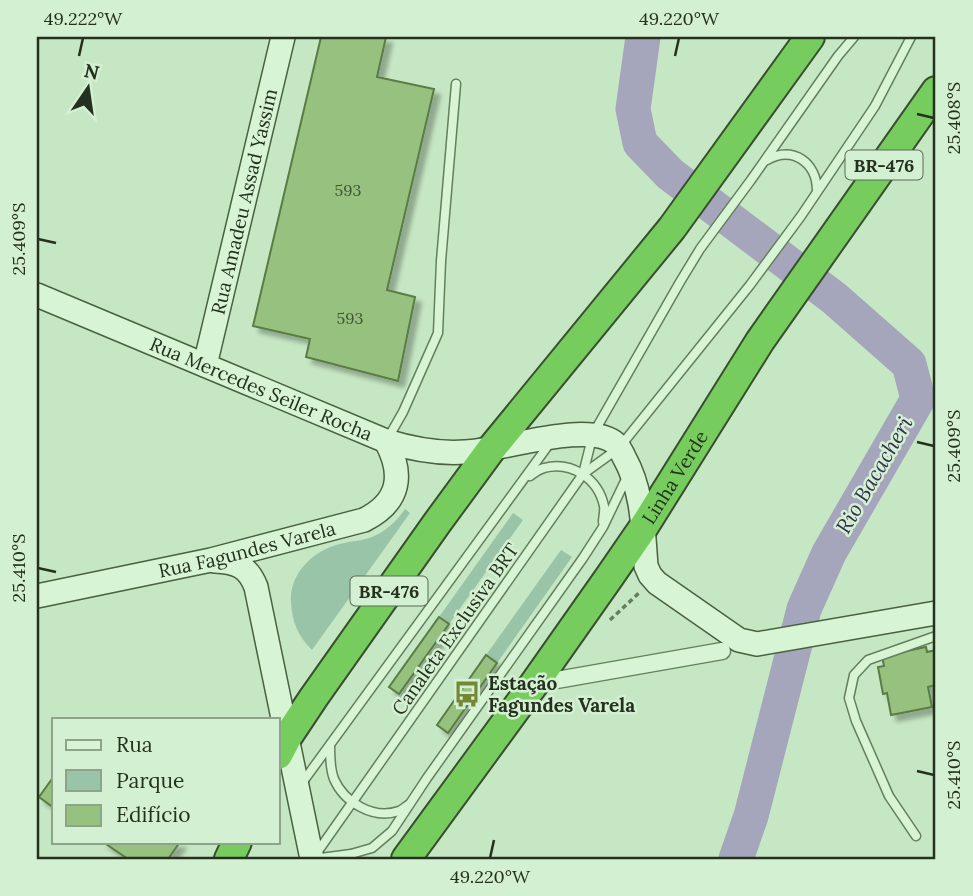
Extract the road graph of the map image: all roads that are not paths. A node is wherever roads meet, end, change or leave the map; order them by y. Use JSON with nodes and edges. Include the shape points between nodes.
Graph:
{"nodes":[{"id":1,"x":283,"y":37,"type":"edge"},
{"id":2,"x":810,"y":37,"type":"edge"},
{"id":3,"x":854,"y":37,"type":"edge"},
{"id":4,"x":911,"y":37,"type":"edge"},
{"id":5,"x":456,"y":85,"type":"dead end"},
{"id":6,"x":936,"y":91,"type":"edge"},
{"id":7,"x":764,"y":162,"type":"junction"},
{"id":8,"x":817,"y":191,"type":"junction"},
{"id":9,"x":37,"y":295,"type":"edge"},
{"id":10,"x":205,"y":365,"type":"junction"},
{"id":11,"x":593,"y":434,"type":"junction"},
{"id":12,"x":555,"y":437,"type":"junction"},
{"id":13,"x":386,"y":441,"type":"junction"},
{"id":14,"x":492,"y":448,"type":"junction"},
{"id":15,"x":619,"y":448,"type":"junction"},
{"id":16,"x":631,"y":470,"type":"junction"},
{"id":17,"x":583,"y":474,"type":"junction"},
{"id":18,"x":524,"y":480,"type":"junction"},
{"id":19,"x":603,"y":527,"type":"junction"},
{"id":20,"x":643,"y":528,"type":"junction"},
{"id":21,"x":211,"y":561,"type":"junction"},
{"id":22,"x":37,"y":596,"type":"edge"},
{"id":23,"x":936,"y":613,"type":"edge"},
{"id":24,"x":936,"y":636,"type":"edge"},
{"id":25,"x":722,"y":651,"type":"dead end"},
{"id":26,"x":534,"y":684,"type":"junction"},
{"id":27,"x":278,"y":718,"type":"edge"},
{"id":28,"x":280,"y":728,"type":"edge"},
{"id":29,"x":283,"y":746,"type":"edge"},
{"id":30,"x":330,"y":746,"type":"junction"},
{"id":31,"x":298,"y":788,"type":"junction"},
{"id":32,"x":352,"y":803,"type":"junction"},
{"id":33,"x":411,"y":804,"type":"junction"},
{"id":34,"x":916,"y":836,"type":"dead end"},
{"id":35,"x":313,"y":859,"type":"edge"},
{"id":36,"x":406,"y":859,"type":"edge"}],
"edges":[{"from":1,"to":10,"type":"main road","name":"Rua Amadeu Assad Yassim"},
{"from":2,"to":14,"type":"highway","number":"BR-476","via":[[672,228]]},
{"from":3,"to":7,"type":"lane","name":"Canaleta Exclusiva BRT"},
{"from":4,"to":8,"type":"lane","name":"Canaleta Exclusiva BRT","via":[[875,106]]},
{"from":5,"to":13,"type":"lane","via":[[438,333]]},
{"from":6,"to":20,"type":"highway","name":"Linha Verde","number":"BR-476","via":[[746,362]]},
{"from":7,"to":8,"type":"lane","via":[[782,155],[801,159],[814,172]]},
{"from":7,"to":11,"type":"lane","name":"Canaleta Exclusiva BRT","via":[[700,249]]},
{"from":8,"to":15,"type":"lane","name":"Canaleta Exclusiva BRT","via":[[750,285]]},
{"from":9,"to":10,"type":"main road","name":"Rua Mercedes Seiler Rocha"},
{"from":10,"to":13,"type":"main road","name":"Rua Mercedes Seiler Rocha"},
{"from":11,"to":12,"type":"main road","name":"Rua Mercedes Seiler Rocha"},
{"from":11,"to":15,"type":"main road","via":[[608,438]]},
{"from":11,"to":17,"type":"lane","name":"Canaleta Exclusiva BRT"},
{"from":12,"to":14,"type":"main road","name":"Rua Mercedes Seiler Rocha"},
{"from":12,"to":18,"type":"lane","name":"Canaleta Exclusiva BRT"},
{"from":13,"to":14,"type":"main road","name":"Rua Mercedes Seiler Rocha","via":[[442,453]]},
{"from":13,"to":21,"type":"main road","name":"Rua Fagundes Varela","via":[[397,472],[391,496],[377,513]]},
{"from":14,"to":29,"type":"highway","number":"BR-476"},
{"from":15,"to":16,"type":"main road"},
{"from":15,"to":17,"type":"lane","name":"Canaleta Exclusiva BRT"},
{"from":16,"to":19,"type":"lane"},
{"from":16,"to":20,"type":"main road"},
{"from":17,"to":18,"type":"lane","via":[[563,466],[542,468]]},
{"from":17,"to":19,"type":"lane","via":[[597,488],[604,507]]},
{"from":17,"to":32,"type":"lane","name":"Canaleta Exclusiva BRT"},
{"from":18,"to":30,"type":"lane","name":"Canaleta Exclusiva BRT"},
{"from":19,"to":33,"type":"lane"},
{"from":20,"to":23,"type":"main road","via":[[650,575],[739,640],[757,644]]},
{"from":20,"to":26,"type":"highway","name":"Linha Verde","number":"BR-476"},
{"from":21,"to":22,"type":"main road","name":"Rua Fagundes Varela"},
{"from":21,"to":27,"type":"main road","via":[[237,564],[252,577]]},
{"from":24,"to":34,"type":"lane","via":[[868,660],[854,675],[849,698],[889,796]]},
{"from":25,"to":26,"type":"street"},
{"from":26,"to":36,"type":"highway","name":"Linha Verde","number":"BR-476"},
{"from":28,"to":29,"type":"main road"},
{"from":29,"to":31,"type":"main road"},
{"from":30,"to":31,"type":"lane","name":"Canaleta Exclusiva BRT"},
{"from":30,"to":32,"type":"lane","via":[[334,778]]},
{"from":31,"to":35,"type":"main road"},
{"from":32,"to":33,"type":"lane","via":[[382,813]]},
{"from":32,"to":35,"type":"lane","name":"Canaleta Exclusiva BRT"},
{"from":33,"to":35,"type":"lane","via":[[392,831],[372,848]]}]}
